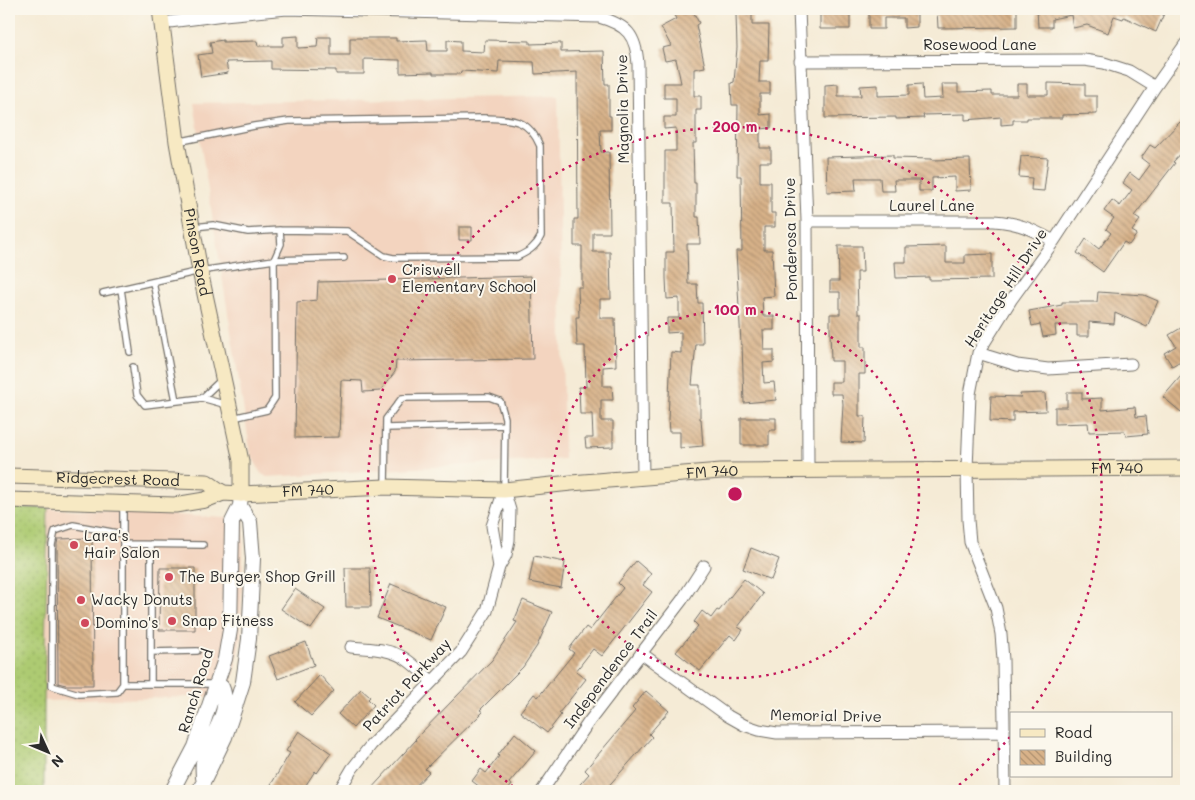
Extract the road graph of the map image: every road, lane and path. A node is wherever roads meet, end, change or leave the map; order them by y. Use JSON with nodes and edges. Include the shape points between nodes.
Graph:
{"nodes":[{"id":1,"x":799,"y":9,"type":"edge"},
{"id":2,"x":161,"y":16,"type":"edge"},
{"id":3,"x":1186,"y":42,"type":"edge"},
{"id":4,"x":800,"y":61,"type":"junction"},
{"id":5,"x":1155,"y":87,"type":"junction"},
{"id":6,"x":177,"y":142,"type":"junction"},
{"id":7,"x":807,"y":222,"type":"junction"},
{"id":8,"x":192,"y":227,"type":"junction"},
{"id":9,"x":280,"y":230,"type":"junction"},
{"id":10,"x":1054,"y":241,"type":"junction"},
{"id":11,"x":344,"y":258,"type":"dead end"},
{"id":12,"x":274,"y":260,"type":"junction"},
{"id":13,"x":200,"y":271,"type":"junction"},
{"id":14,"x":153,"y":282,"type":"junction"},
{"id":15,"x":121,"y":289,"type":"junction"},
{"id":16,"x":103,"y":293,"type":"dead end"},
{"id":17,"x":130,"y":352,"type":"dead end"},
{"id":18,"x":978,"y":353,"type":"junction"},
{"id":19,"x":1131,"y":364,"type":"dead end"},
{"id":20,"x":133,"y":367,"type":"dead end"},
{"id":21,"x":223,"y":378,"type":"junction"},
{"id":22,"x":202,"y":398,"type":"junction"},
{"id":23,"x":176,"y":401,"type":"junction"},
{"id":24,"x":231,"y":411,"type":"junction"},
{"id":25,"x":505,"y":425,"type":"junction"},
{"id":26,"x":386,"y":428,"type":"junction"},
{"id":27,"x":1186,"y":468,"type":"edge"},
{"id":28,"x":967,"y":469,"type":"junction"},
{"id":29,"x":808,"y":470,"type":"junction"},
{"id":30,"x":9,"y":476,"type":"edge"},
{"id":31,"x":643,"y":478,"type":"junction"},
{"id":32,"x":385,"y":487,"type":"junction"},
{"id":33,"x":504,"y":490,"type":"junction"},
{"id":34,"x":223,"y":492,"type":"junction"},
{"id":35,"x":9,"y":500,"type":"edge"},
{"id":36,"x":240,"y":500,"type":"junction"},
{"id":37,"x":128,"y":504,"type":"junction"},
{"id":38,"x":123,"y":534,"type":"junction"},
{"id":39,"x":123,"y":544,"type":"junction"},
{"id":40,"x":151,"y":544,"type":"junction"},
{"id":41,"x":203,"y":544,"type":"dead end"},
{"id":42,"x":704,"y":566,"type":"dead end"},
{"id":43,"x":500,"y":567,"type":"junction"},
{"id":44,"x":351,"y":647,"type":"dead end"},
{"id":45,"x":197,"y":650,"type":"dead end"},
{"id":46,"x":151,"y":652,"type":"junction"},
{"id":47,"x":641,"y":653,"type":"junction"},
{"id":48,"x":432,"y":681,"type":"junction"},
{"id":49,"x":123,"y":684,"type":"junction"},
{"id":50,"x":151,"y":684,"type":"junction"},
{"id":51,"x":216,"y":684,"type":"junction"},
{"id":52,"x":1004,"y":732,"type":"junction"},
{"id":53,"x":201,"y":788,"type":"edge"},
{"id":54,"x":172,"y":791,"type":"edge"},
{"id":55,"x":339,"y":791,"type":"edge"},
{"id":56,"x":542,"y":791,"type":"edge"},
{"id":57,"x":1005,"y":791,"type":"edge"}],
"edges":[{"from":1,"to":4,"type":"street","name":"Ponderosa Drive"},
{"from":2,"to":6,"type":"main road","name":"Pinson Road"},
{"from":2,"to":31,"type":"street","name":"Magnolia Drive","via":[[287,9],[599,17],[616,22],[629,33],[637,46],[638,64]]},
{"from":3,"to":5,"type":"street","name":"Heritage Hill Drive"},
{"from":4,"to":5,"type":"street","name":"Rosewood Lane","via":[[1084,60],[1129,70]]},
{"from":4,"to":7,"type":"street","name":"Ponderosa Drive"},
{"from":5,"to":10,"type":"street","name":"Heritage Hill Drive"},
{"from":6,"to":8,"type":"main road","name":"Pinson Road"},
{"from":6,"to":9,"type":"lane","via":[[289,121],[482,118],[512,119],[526,125],[540,146],[541,236],[530,250],[517,257],[393,258],[384,256],[347,231]]},
{"from":7,"to":10,"type":"street","name":"Laurel Lane","via":[[994,221],[1015,223]]},
{"from":7,"to":29,"type":"street","name":"Ponderosa Drive"},
{"from":8,"to":9,"type":"lane","via":[[213,225],[248,232]]},
{"from":8,"to":13,"type":"main road","name":"Pinson Road"},
{"from":9,"to":12,"type":"lane","via":[[281,244]]},
{"from":10,"to":18,"type":"street","name":"Heritage Hill Drive"},
{"from":11,"to":12,"type":"lane"},
{"from":12,"to":13,"type":"lane"},
{"from":12,"to":24,"type":"lane","via":[[275,398],[267,410]]},
{"from":13,"to":14,"type":"lane"},
{"from":13,"to":21,"type":"main road","name":"Pinson Road"},
{"from":14,"to":15,"type":"lane"},
{"from":14,"to":23,"type":"lane"},
{"from":15,"to":16,"type":"lane"},
{"from":15,"to":17,"type":"lane"},
{"from":18,"to":19,"type":"street","via":[[1017,365],[1048,369]]},
{"from":18,"to":28,"type":"street","name":"Heritage Hill Drive","via":[[970,394]]},
{"from":20,"to":23,"type":"lane","via":[[137,395],[144,405]]},
{"from":21,"to":22,"type":"lane"},
{"from":21,"to":24,"type":"main road","name":"Pinson Road"},
{"from":22,"to":23,"type":"lane"},
{"from":22,"to":24,"type":"lane"},
{"from":24,"to":36,"type":"main road","name":"Pinson Road","via":[[241,461]]},
{"from":25,"to":26,"type":"lane"},
{"from":25,"to":26,"type":"lane","via":[[500,401],[489,397],[402,398],[386,419]]},
{"from":25,"to":33,"type":"lane"},
{"from":26,"to":32,"type":"lane"},
{"from":27,"to":28,"type":"main road","name":"FM 740","number":"FM 740"},
{"from":28,"to":29,"type":"main road","name":"FM 740","number":"FM 740"},
{"from":28,"to":52,"type":"street","name":"Heritage Hill Drive","via":[[970,542],[996,608],[1001,634]]},
{"from":29,"to":31,"type":"main road","name":"FM 740","number":"FM 740","via":[[721,471]]},
{"from":30,"to":34,"type":"main road","name":"Ridgecrest Road","via":[[207,482]]},
{"from":31,"to":33,"type":"main road","name":"FM 740","number":"FM 740"},
{"from":32,"to":33,"type":"main road","name":"FM 740","number":"FM 740"},
{"from":32,"to":36,"type":"main road","name":"FM 740","number":"FM 740"},
{"from":33,"to":43,"type":"street","name":"Patriot Parkway","via":[[510,524],[506,555]]},
{"from":33,"to":43,"type":"street","name":"Patriot Parkway","via":[[492,526]]},
{"from":34,"to":36,"type":"main road","name":"Ridgecrest Road"},
{"from":34,"to":37,"type":"main road","name":"Ridgecrest Road","via":[[205,500],[175,505]]},
{"from":35,"to":37,"type":"main road","name":"Ridgecrest Road"},
{"from":36,"to":51,"type":"street","name":"Ranch Road","via":[[232,522],[230,630]]},
{"from":36,"to":53,"type":"street","via":[[250,522],[253,559],[249,639],[243,682],[235,707],[225,738]]},
{"from":37,"to":38,"type":"lane"},
{"from":38,"to":39,"type":"lane"},
{"from":38,"to":49,"type":"lane","via":[[73,525],[55,531],[52,545],[52,686],[79,694],[117,692]]},
{"from":39,"to":40,"type":"lane"},
{"from":39,"to":49,"type":"lane"},
{"from":40,"to":41,"type":"lane"},
{"from":40,"to":46,"type":"lane"},
{"from":42,"to":47,"type":"street","name":"Independence Trail"},
{"from":43,"to":48,"type":"street","name":"Patriot Parkway","via":[[487,612],[461,652]]},
{"from":44,"to":48,"type":"street","via":[[394,653]]},
{"from":45,"to":46,"type":"lane"},
{"from":46,"to":50,"type":"lane"},
{"from":47,"to":52,"type":"street","name":"Memorial Drive","via":[[728,716],[759,730],[777,733]]},
{"from":47,"to":56,"type":"street","name":"Independence Trail"},
{"from":48,"to":55,"type":"street","name":"Patriot Parkway","via":[[371,746]]},
{"from":49,"to":50,"type":"lane"},
{"from":50,"to":51,"type":"lane"},
{"from":51,"to":53,"type":"street","via":[[222,687],[225,701],[203,761]]},
{"from":51,"to":54,"type":"street","name":"Ranch Road","via":[[195,747]]},
{"from":52,"to":57,"type":"street","name":"Heritage Hill Drive"}]}
